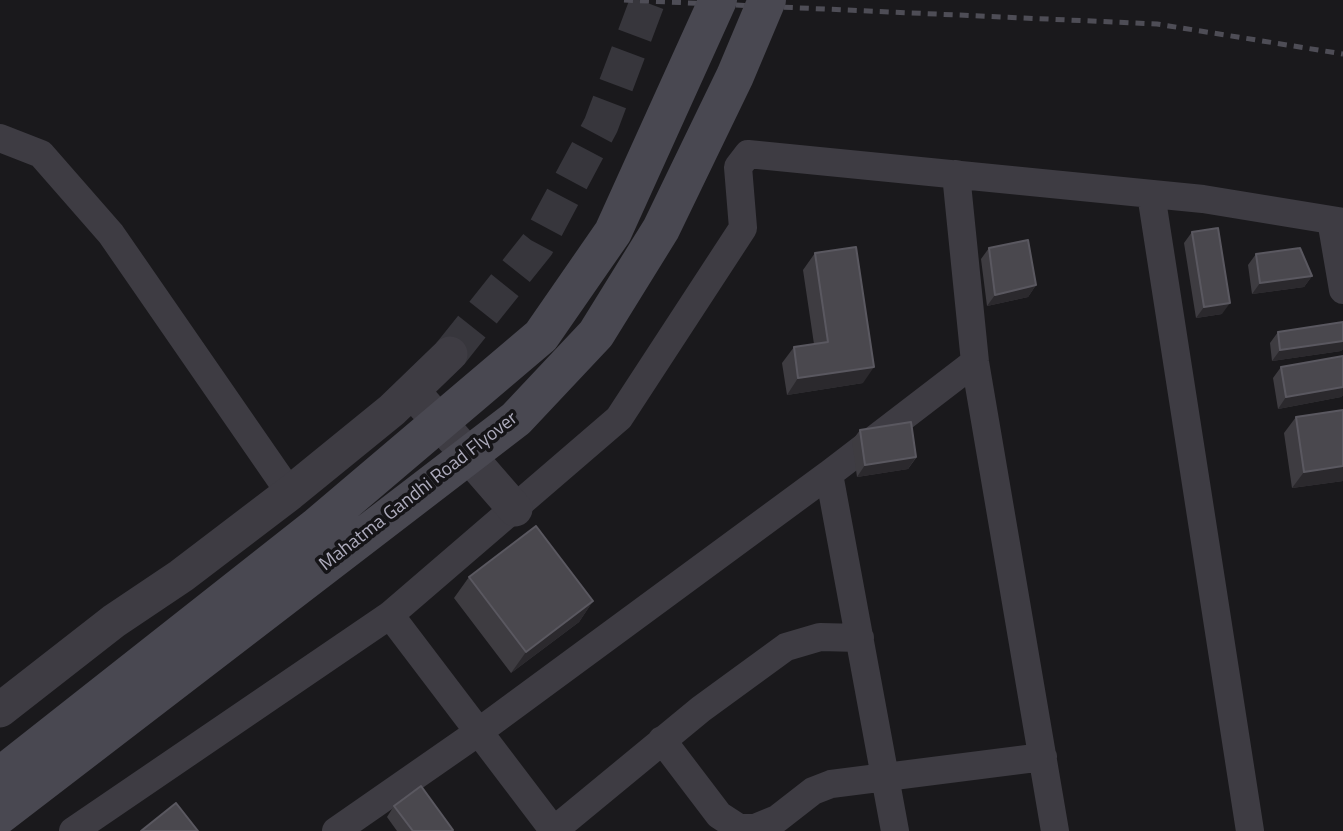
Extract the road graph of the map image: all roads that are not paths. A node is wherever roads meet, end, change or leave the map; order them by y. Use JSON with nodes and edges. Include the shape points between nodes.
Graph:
{"nodes":[{"id":1,"x":718,"y":0,"type":"edge"},
{"id":2,"x":766,"y":0,"type":"edge"},
{"id":3,"x":0,"y":138,"type":"edge"},
{"id":4,"x":956,"y":174,"type":"junction"},
{"id":5,"x":1151,"y":194,"type":"junction"},
{"id":6,"x":1337,"y":221,"type":"edge"},
{"id":7,"x":1343,"y":290,"type":"edge"},
{"id":8,"x":450,"y":354,"type":"tunnel mouth"},
{"id":9,"x":975,"y":362,"type":"junction"},
{"id":10,"x":412,"y":390,"type":"junction"},
{"id":11,"x":830,"y":474,"type":"junction"},
{"id":12,"x":290,"y":493,"type":"junction"},
{"id":13,"x":515,"y":509,"type":"junction"},
{"id":14,"x":390,"y":615,"type":"junction"},
{"id":15,"x":860,"y":638,"type":"junction"},
{"id":16,"x":0,"y":710,"type":"edge"},
{"id":17,"x":477,"y":733,"type":"junction"},
{"id":18,"x":662,"y":740,"type":"junction"},
{"id":19,"x":1043,"y":757,"type":"junction"},
{"id":20,"x":0,"y":776,"type":"edge"},
{"id":21,"x":886,"y":776,"type":"junction"},
{"id":22,"x":0,"y":815,"type":"edge"},
{"id":23,"x":73,"y":831,"type":"edge"},
{"id":24,"x":336,"y":831,"type":"edge"},
{"id":25,"x":554,"y":831,"type":"edge"},
{"id":26,"x":895,"y":831,"type":"edge"},
{"id":27,"x":1055,"y":831,"type":"edge"},
{"id":28,"x":1250,"y":831,"type":"edge"}],
"edges":[{"from":1,"to":20,"type":"main road","name":"Mahatma Gandhi Road Flyover","bridge":true,"via":[[613,232],[541,336],[316,527]]},
{"from":2,"to":22,"type":"main road","name":"Mahatma Gandhi Road Flyover","bridge":true,"via":[[661,229],[596,334],[516,419]]},
{"from":3,"to":12,"type":"street","via":[[41,154],[111,234]]},
{"from":4,"to":5,"type":"street"},
{"from":4,"to":9,"type":"street"},
{"from":4,"to":13,"type":"street","via":[[748,154],[738,167],[743,228],[620,418]]},
{"from":5,"to":6,"type":"street"},
{"from":5,"to":28,"type":"street"},
{"from":6,"to":7,"type":"street"},
{"from":8,"to":10,"type":"street"},
{"from":9,"to":11,"type":"street"},
{"from":9,"to":19,"type":"street"},
{"from":10,"to":12,"type":"street"},
{"from":10,"to":13,"type":"street"},
{"from":11,"to":15,"type":"street"},
{"from":11,"to":17,"type":"street"},
{"from":12,"to":16,"type":"street"},
{"from":13,"to":14,"type":"street"},
{"from":14,"to":17,"type":"street"},
{"from":14,"to":23,"type":"street"},
{"from":15,"to":18,"type":"street","via":[[820,637],[786,647]]},
{"from":15,"to":21,"type":"street"},
{"from":17,"to":24,"type":"street"},
{"from":17,"to":25,"type":"street"},
{"from":18,"to":21,"type":"street","via":[[719,815],[739,828],[755,828],[777,819],[813,791],[831,784]]},
{"from":18,"to":25,"type":"street"},
{"from":19,"to":21,"type":"street"},
{"from":19,"to":27,"type":"street"},
{"from":21,"to":26,"type":"street"}]}
